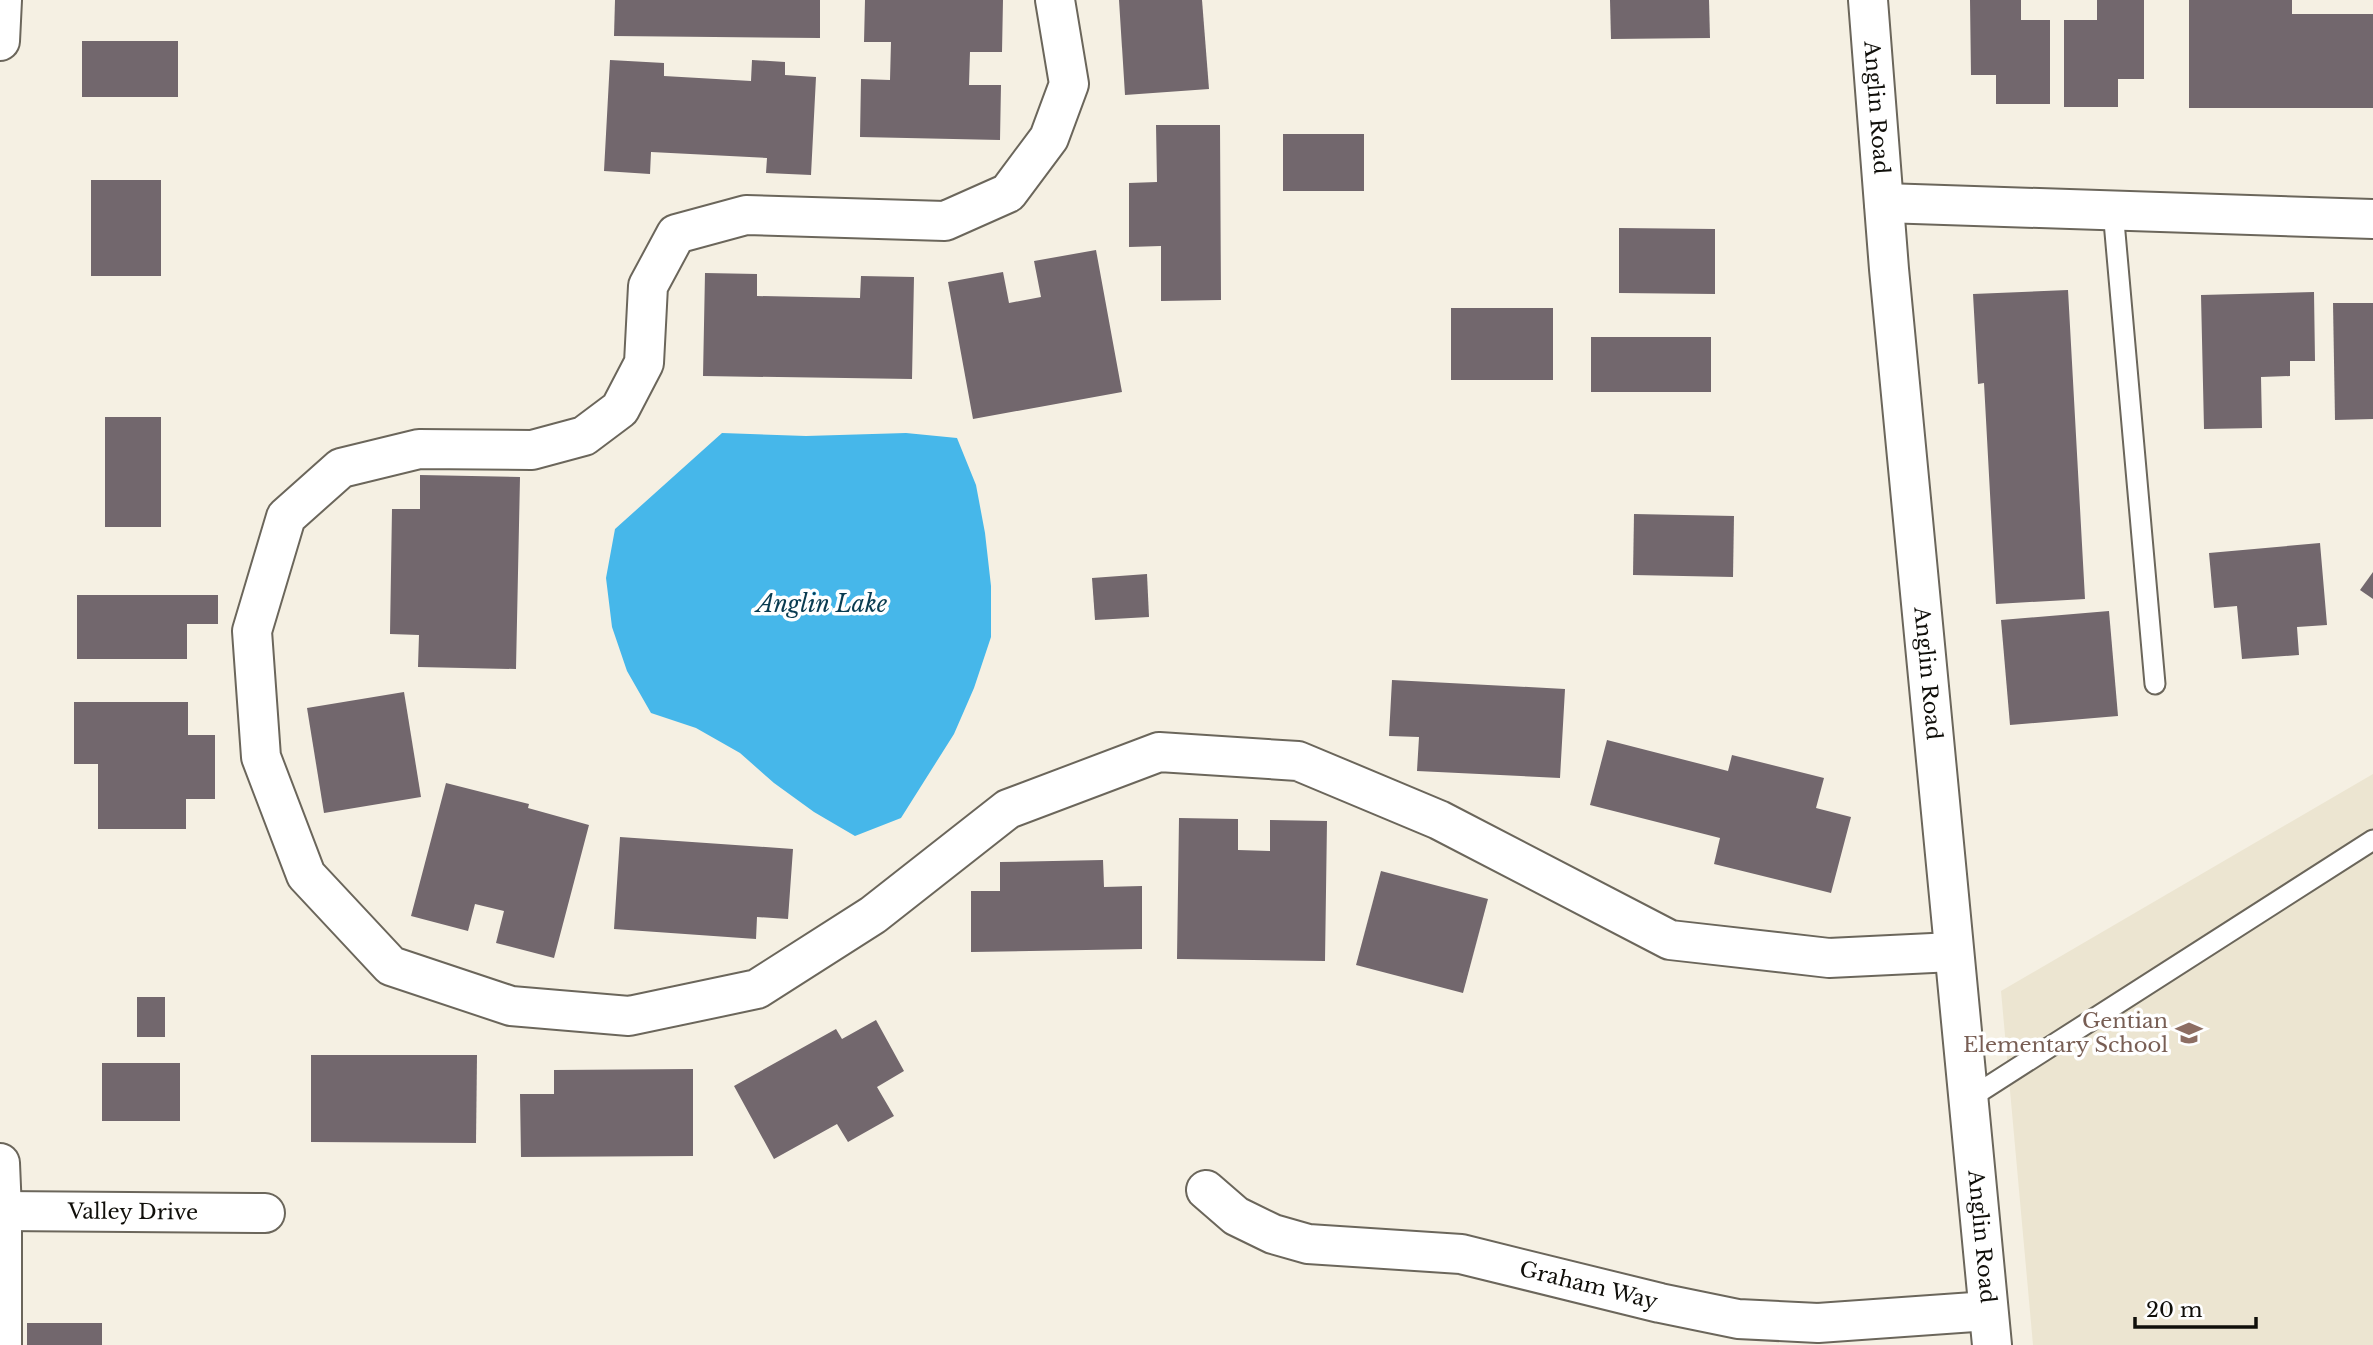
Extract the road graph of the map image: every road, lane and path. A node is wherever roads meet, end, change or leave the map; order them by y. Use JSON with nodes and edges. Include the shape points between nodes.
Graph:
{"nodes":[{"id":1,"x":2,"y":0,"type":"edge"},
{"id":2,"x":1055,"y":0,"type":"edge"},
{"id":3,"x":1868,"y":0,"type":"edge"},
{"id":4,"x":0,"y":41,"type":"edge"},
{"id":5,"x":1884,"y":202,"type":"junction"},
{"id":6,"x":2113,"y":210,"type":"junction"},
{"id":7,"x":2373,"y":219,"type":"edge"},
{"id":8,"x":2155,"y":684,"type":"dead end"},
{"id":9,"x":2373,"y":840,"type":"edge"},
{"id":10,"x":1953,"y":952,"type":"junction"},
{"id":11,"x":1967,"y":1100,"type":"junction"},
{"id":12,"x":0,"y":1163,"type":"edge"},
{"id":13,"x":1206,"y":1190,"type":"dead end"},
{"id":14,"x":2,"y":1212,"type":"junction"},
{"id":15,"x":265,"y":1213,"type":"dead end"},
{"id":16,"x":1990,"y":1328,"type":"edge"},
{"id":17,"x":2,"y":1345,"type":"edge"}],
"edges":[{"from":1,"to":4,"type":"street"},
{"from":2,"to":10,"type":"street","via":[[1069,84],[1049,138],[1008,193],[945,221],[746,215],[676,234],[648,286],[644,363],[620,409],[584,436],[532,450],[419,449],[341,468],[286,517],[252,631],[261,757],[306,875],[391,966],[511,1006],[629,1017],[757,989],[873,915],[1008,810],[1159,752],[1298,761],[1439,820],[1670,940],[1829,958]]},
{"from":3,"to":5,"type":"street","name":"Anglin Road"},
{"from":5,"to":6,"type":"street"},
{"from":5,"to":10,"type":"street","name":"Anglin Road"},
{"from":6,"to":7,"type":"street"},
{"from":6,"to":8,"type":"lane"},
{"from":9,"to":11,"type":"lane"},
{"from":10,"to":11,"type":"street","name":"Anglin Road"},
{"from":11,"to":16,"type":"street","name":"Anglin Road"},
{"from":12,"to":14,"type":"street"},
{"from":13,"to":16,"type":"street","name":"Graham Way","via":[[1236,1216],[1308,1244],[1461,1254],[1738,1319]]},
{"from":14,"to":15,"type":"street","name":"Valley Drive"},
{"from":14,"to":17,"type":"street"}]}
